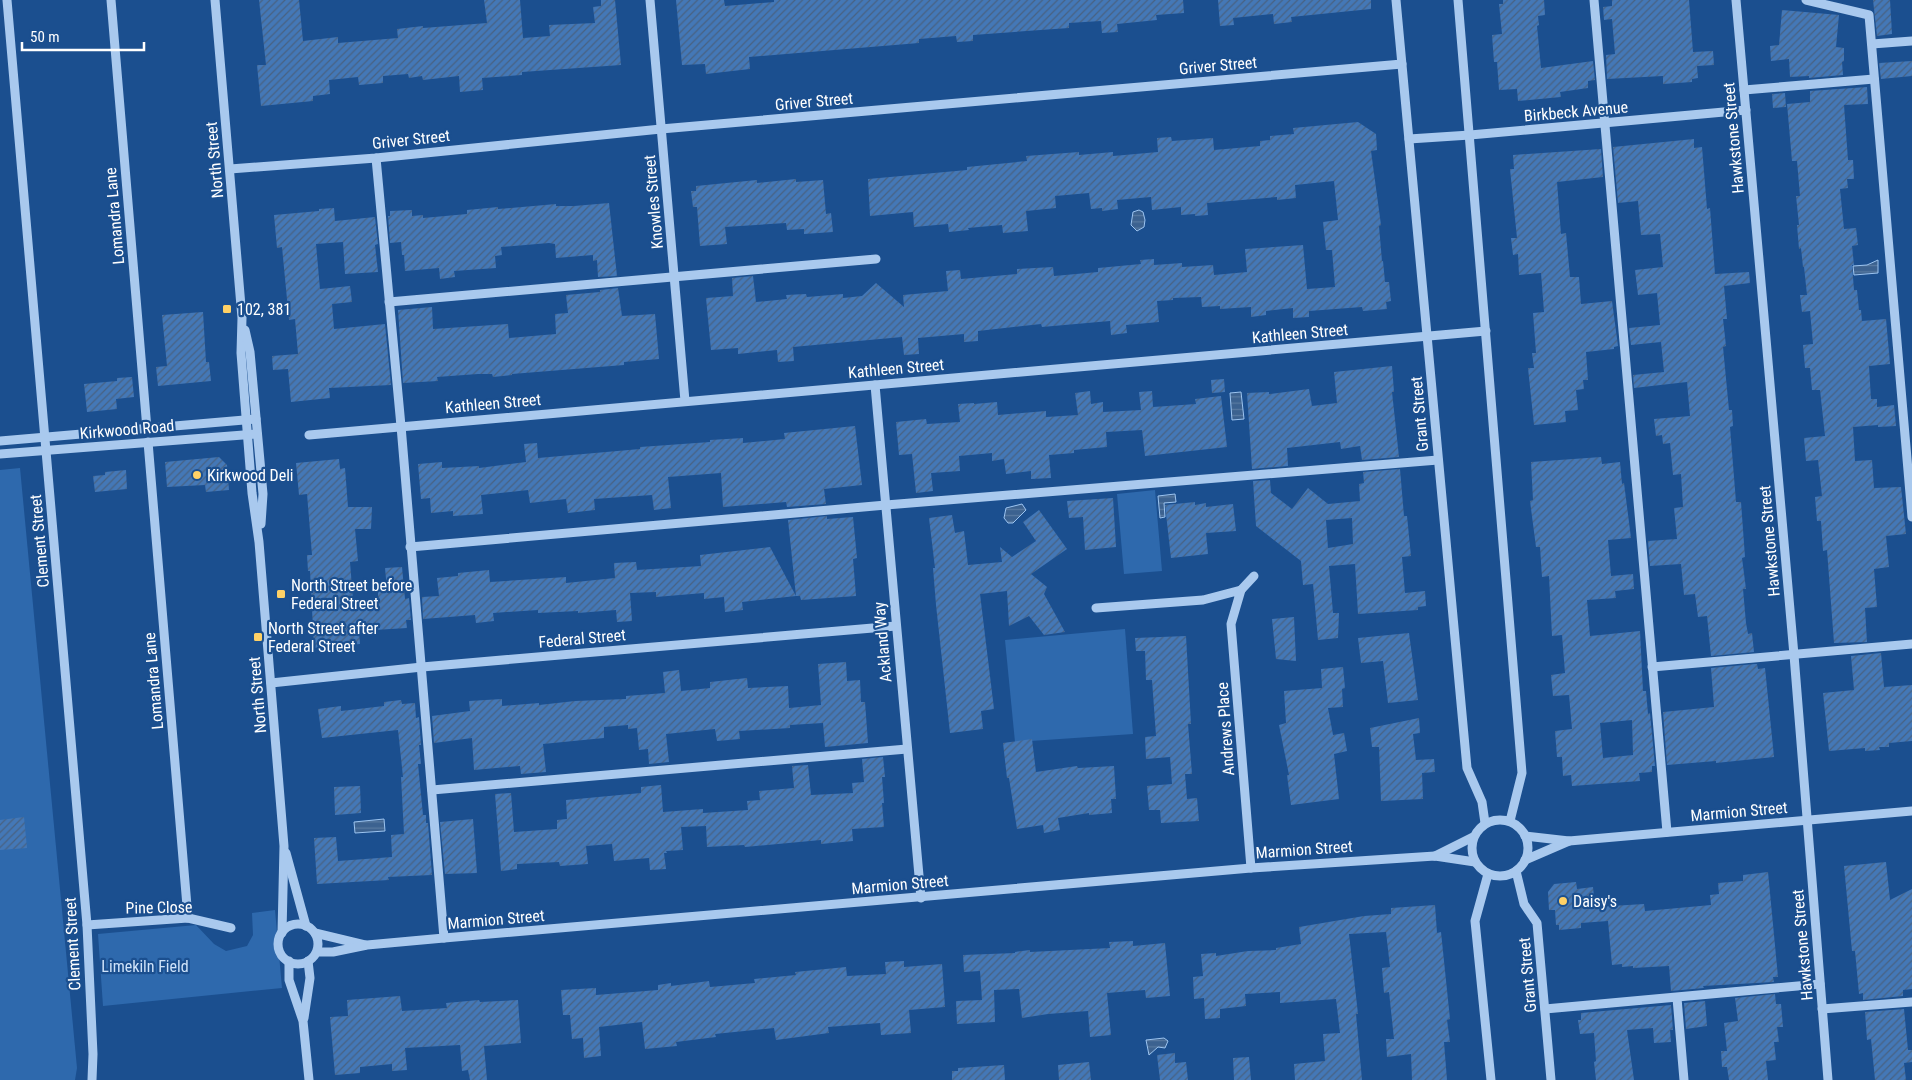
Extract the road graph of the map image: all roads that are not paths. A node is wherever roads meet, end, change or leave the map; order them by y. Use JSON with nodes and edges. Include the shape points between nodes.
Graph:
{"nodes":[{"id":1,"x":6,"y":0,"type":"edge"},
{"id":2,"x":110,"y":0,"type":"edge"},
{"id":3,"x":215,"y":0,"type":"edge"},
{"id":4,"x":650,"y":0,"type":"edge"},
{"id":5,"x":1396,"y":0,"type":"edge"},
{"id":6,"x":1458,"y":0,"type":"edge"},
{"id":7,"x":1594,"y":0,"type":"edge"},
{"id":8,"x":1736,"y":0,"type":"edge"},
{"id":9,"x":1806,"y":0,"type":"edge"},
{"id":10,"x":1912,"y":41,"type":"edge"},
{"id":11,"x":1872,"y":44,"type":"junction"},
{"id":12,"x":1402,"y":64,"type":"junction"},
{"id":13,"x":1874,"y":78,"type":"junction"},
{"id":14,"x":1744,"y":90,"type":"junction"},
{"id":15,"x":1746,"y":110,"type":"junction"},
{"id":16,"x":1604,"y":123,"type":"junction"},
{"id":17,"x":661,"y":129,"type":"junction"},
{"id":18,"x":1470,"y":135,"type":"junction"},
{"id":19,"x":1409,"y":139,"type":"junction"},
{"id":20,"x":376,"y":158,"type":"junction"},
{"id":21,"x":230,"y":169,"type":"junction"},
{"id":22,"x":876,"y":259,"type":"dead end"},
{"id":23,"x":674,"y":277,"type":"junction"},
{"id":24,"x":389,"y":302,"type":"junction"},
{"id":25,"x":242,"y":318,"type":"junction"},
{"id":26,"x":1486,"y":331,"type":"junction"},
{"id":27,"x":1426,"y":337,"type":"junction"},
{"id":28,"x":875,"y":385,"type":"junction"},
{"id":29,"x":684,"y":401,"type":"junction"},
{"id":30,"x":256,"y":419,"type":"junction"},
{"id":31,"x":246,"y":420,"type":"junction"},
{"id":32,"x":401,"y":426,"type":"junction"},
{"id":33,"x":147,"y":429,"type":"junction"},
{"id":34,"x":247,"y":434,"type":"junction"},
{"id":35,"x":257,"y":434,"type":"junction"},
{"id":36,"x":309,"y":435,"type":"dead end"},
{"id":37,"x":45,"y":437,"type":"junction"},
{"id":38,"x":0,"y":441,"type":"edge"},
{"id":39,"x":148,"y":442,"type":"junction"},
{"id":40,"x":46,"y":450,"type":"junction"},
{"id":41,"x":0,"y":454,"type":"edge"},
{"id":42,"x":1438,"y":460,"type":"junction"},
{"id":43,"x":886,"y":505,"type":"junction"},
{"id":44,"x":1912,"y":517,"type":"edge"},
{"id":45,"x":259,"y":542,"type":"junction"},
{"id":46,"x":410,"y":547,"type":"junction"},
{"id":47,"x":1254,"y":576,"type":"dead end"},
{"id":48,"x":1241,"y":590,"type":"junction"},
{"id":49,"x":1096,"y":608,"type":"dead end"},
{"id":50,"x":896,"y":626,"type":"junction"},
{"id":51,"x":1912,"y":644,"type":"edge"},
{"id":52,"x":1794,"y":655,"type":"junction"},
{"id":53,"x":422,"y":667,"type":"junction"},
{"id":54,"x":1652,"y":667,"type":"junction"},
{"id":55,"x":271,"y":683,"type":"junction"},
{"id":56,"x":907,"y":749,"type":"junction"},
{"id":57,"x":432,"y":790,"type":"junction"},
{"id":58,"x":1912,"y":811,"type":"edge"},
{"id":59,"x":1806,"y":820,"type":"junction"},
{"id":60,"x":1510,"y":821,"type":"junction"},
{"id":61,"x":1485,"y":823,"type":"junction"},
{"id":62,"x":1667,"y":832,"type":"junction"},
{"id":63,"x":1526,"y":836,"type":"junction"},
{"id":64,"x":1473,"y":837,"type":"junction"},
{"id":65,"x":1569,"y":841,"type":"junction"},
{"id":66,"x":284,"y":846,"type":"junction"},
{"id":67,"x":1435,"y":856,"type":"junction"},
{"id":68,"x":1525,"y":860,"type":"junction"},
{"id":69,"x":1475,"y":862,"type":"junction"},
{"id":70,"x":1251,"y":868,"type":"junction"},
{"id":71,"x":1516,"y":871,"type":"junction"},
{"id":72,"x":1488,"y":874,"type":"junction"},
{"id":73,"x":921,"y":898,"type":"junction"},
{"id":74,"x":188,"y":918,"type":"junction"},
{"id":75,"x":88,"y":925,"type":"junction"},
{"id":76,"x":306,"y":926,"type":"junction"},
{"id":77,"x":231,"y":928,"type":"dead end"},
{"id":78,"x":282,"y":933,"type":"junction"},
{"id":79,"x":315,"y":933,"type":"junction"},
{"id":80,"x":444,"y":938,"type":"junction"},
{"id":81,"x":368,"y":945,"type":"junction"},
{"id":82,"x":316,"y":952,"type":"junction"},
{"id":83,"x":289,"y":961,"type":"junction"},
{"id":84,"x":308,"y":962,"type":"junction"},
{"id":85,"x":1820,"y":984,"type":"junction"},
{"id":86,"x":1676,"y":998,"type":"junction"},
{"id":87,"x":1912,"y":1002,"type":"edge"},
{"id":88,"x":1545,"y":1009,"type":"junction"},
{"id":89,"x":1822,"y":1009,"type":"junction"},
{"id":90,"x":303,"y":1021,"type":"junction"},
{"id":91,"x":92,"y":1080,"type":"edge"},
{"id":92,"x":309,"y":1080,"type":"edge"},
{"id":93,"x":1490,"y":1080,"type":"edge"},
{"id":94,"x":1551,"y":1080,"type":"edge"},
{"id":95,"x":1684,"y":1080,"type":"edge"},
{"id":96,"x":1828,"y":1080,"type":"edge"}],
"edges":[{"from":1,"to":37,"type":"street","name":"Clement Street"},
{"from":2,"to":33,"type":"street","name":"Lomandra Lane"},
{"from":3,"to":21,"type":"street","name":"North Street"},
{"from":4,"to":17,"type":"street","name":"Knowles Street"},
{"from":5,"to":12,"type":"street","name":"Grant Street"},
{"from":6,"to":18,"type":"street"},
{"from":7,"to":16,"type":"street"},
{"from":8,"to":14,"type":"street","name":"Hawkstone Street"},
{"from":9,"to":11,"type":"street","via":[[1869,15]]},
{"from":10,"to":11,"type":"street"},
{"from":11,"to":13,"type":"street"},
{"from":12,"to":17,"type":"street","name":"Griver Street"},
{"from":12,"to":19,"type":"street","name":"Grant Street"},
{"from":13,"to":14,"type":"street"},
{"from":13,"to":44,"type":"street"},
{"from":14,"to":15,"type":"street","name":"Hawkstone Street"},
{"from":15,"to":16,"type":"street","name":"Birkbeck Avenue"},
{"from":15,"to":52,"type":"street","name":"Hawkstone Street"},
{"from":16,"to":18,"type":"street","name":"Birkbeck Avenue"},
{"from":16,"to":54,"type":"street"},
{"from":17,"to":20,"type":"street","name":"Griver Street"},
{"from":17,"to":23,"type":"street","name":"Knowles Street"},
{"from":18,"to":19,"type":"street","name":"Birkbeck Avenue"},
{"from":18,"to":26,"type":"street"},
{"from":19,"to":27,"type":"street","name":"Grant Street"},
{"from":20,"to":21,"type":"street","name":"Griver Street"},
{"from":20,"to":24,"type":"street"},
{"from":21,"to":25,"type":"street","name":"North Street"},
{"from":22,"to":23,"type":"street"},
{"from":23,"to":24,"type":"street"},
{"from":23,"to":29,"type":"street","name":"Knowles Street"},
{"from":24,"to":32,"type":"street"},
{"from":25,"to":30,"type":"street","name":"North Street","via":[[250,352]]},
{"from":25,"to":31,"type":"street","name":"North Street"},
{"from":26,"to":27,"type":"street","name":"Kathleen Street"},
{"from":26,"to":60,"type":"street","via":[[1522,773]]},
{"from":27,"to":28,"type":"street","name":"Kathleen Street"},
{"from":27,"to":42,"type":"street","name":"Grant Street"},
{"from":28,"to":29,"type":"street","name":"Kathleen Street"},
{"from":28,"to":43,"type":"street","name":"Ackland Way"},
{"from":29,"to":32,"type":"street","name":"Kathleen Street"},
{"from":30,"to":31,"type":"street","name":"Kirkwood Road"},
{"from":30,"to":35,"type":"street","name":"North Street"},
{"from":31,"to":33,"type":"street","name":"Kirkwood Road"},
{"from":31,"to":34,"type":"street","name":"North Street"},
{"from":32,"to":36,"type":"street","name":"Kathleen Street"},
{"from":32,"to":46,"type":"street"},
{"from":33,"to":37,"type":"street","name":"Kirkwood Road"},
{"from":34,"to":35,"type":"street","name":"Kirkwood Road"},
{"from":34,"to":39,"type":"street","name":"Kirkwood Road"},
{"from":34,"to":45,"type":"street","name":"North Street"},
{"from":35,"to":45,"type":"street","name":"North Street","via":[[262,494]]},
{"from":37,"to":38,"type":"street","name":"Kirkwood Road"},
{"from":37,"to":40,"type":"street","name":"Clement Street"},
{"from":39,"to":40,"type":"street","name":"Kirkwood Road"},
{"from":39,"to":74,"type":"street","name":"Lomandra Lane"},
{"from":40,"to":41,"type":"street","name":"Kirkwood Road"},
{"from":40,"to":75,"type":"street","name":"Clement Street"},
{"from":42,"to":43,"type":"street"},
{"from":42,"to":61,"type":"street","name":"Grant Street","via":[[1467,768],[1482,802]]},
{"from":43,"to":46,"type":"street"},
{"from":43,"to":50,"type":"street","name":"Ackland Way"},
{"from":45,"to":55,"type":"street","name":"North Street"},
{"from":46,"to":53,"type":"street"},
{"from":47,"to":48,"type":"street","name":"Andrews Place"},
{"from":48,"to":49,"type":"street","via":[[1202,600]]},
{"from":48,"to":70,"type":"street","name":"Andrews Place","via":[[1231,624]]},
{"from":50,"to":53,"type":"street","name":"Federal Street"},
{"from":50,"to":56,"type":"street","name":"Ackland Way"},
{"from":51,"to":52,"type":"street"},
{"from":52,"to":54,"type":"street"},
{"from":52,"to":59,"type":"street","name":"Hawkstone Street"},
{"from":53,"to":55,"type":"street","name":"Federal Street"},
{"from":53,"to":57,"type":"street"},
{"from":54,"to":62,"type":"street"},
{"from":55,"to":66,"type":"street","name":"North Street"},
{"from":56,"to":57,"type":"street"},
{"from":56,"to":73,"type":"street","name":"Ackland Way"},
{"from":57,"to":80,"type":"street"},
{"from":58,"to":59,"type":"street","name":"Marmion Street"},
{"from":59,"to":62,"type":"street","name":"Marmion Street"},
{"from":59,"to":85,"type":"street","name":"Hawkstone Street"},
{"from":60,"to":61,"type":"street","via":[[1502,819]]},
{"from":60,"to":63,"type":"street"},
{"from":61,"to":64,"type":"street"},
{"from":62,"to":65,"type":"street","name":"Marmion Street"},
{"from":63,"to":65,"type":"street","name":"Marmion Street"},
{"from":63,"to":68,"type":"street","via":[[1528,852]]},
{"from":64,"to":67,"type":"street","name":"Marmion Street"},
{"from":64,"to":69,"type":"street","via":[[1471,846]]},
{"from":65,"to":68,"type":"street","name":"Marmion Street"},
{"from":66,"to":76,"type":"street","name":"North Street"},
{"from":66,"to":78,"type":"street","name":"North Street"},
{"from":67,"to":69,"type":"street","name":"Marmion Street"},
{"from":67,"to":70,"type":"street","name":"Marmion Street"},
{"from":68,"to":71,"type":"street"},
{"from":69,"to":72,"type":"street"},
{"from":70,"to":73,"type":"street","name":"Marmion Street"},
{"from":71,"to":72,"type":"street","via":[[1508,875]]},
{"from":71,"to":88,"type":"street","name":"Grant Street","via":[[1524,904],[1537,923]]},
{"from":72,"to":93,"type":"street","via":[[1475,921]]},
{"from":73,"to":80,"type":"street","name":"Marmion Street"},
{"from":74,"to":75,"type":"street","name":"Pine Close"},
{"from":74,"to":77,"type":"street","name":"Pine Close"},
{"from":75,"to":91,"type":"street","name":"Clement Street"},
{"from":76,"to":78,"type":"street","via":[[296,924]]},
{"from":76,"to":79,"type":"street"},
{"from":78,"to":83,"type":"street","via":[[280,952]]},
{"from":79,"to":81,"type":"street","name":"Marmion Street"},
{"from":79,"to":82,"type":"street"},
{"from":80,"to":81,"type":"street","name":"Marmion Street"},
{"from":81,"to":82,"type":"street","name":"Marmion Street"},
{"from":82,"to":84,"type":"street"},
{"from":83,"to":84,"type":"street"},
{"from":83,"to":90,"type":"street","via":[[289,980]]},
{"from":84,"to":90,"type":"street","via":[[310,978]]},
{"from":85,"to":86,"type":"street"},
{"from":85,"to":89,"type":"street","name":"Hawkstone Street"},
{"from":86,"to":88,"type":"street"},
{"from":86,"to":95,"type":"street"},
{"from":87,"to":89,"type":"street"},
{"from":88,"to":94,"type":"street","name":"Grant Street"},
{"from":89,"to":96,"type":"street","name":"Hawkstone Street"},
{"from":90,"to":92,"type":"street"}]}
